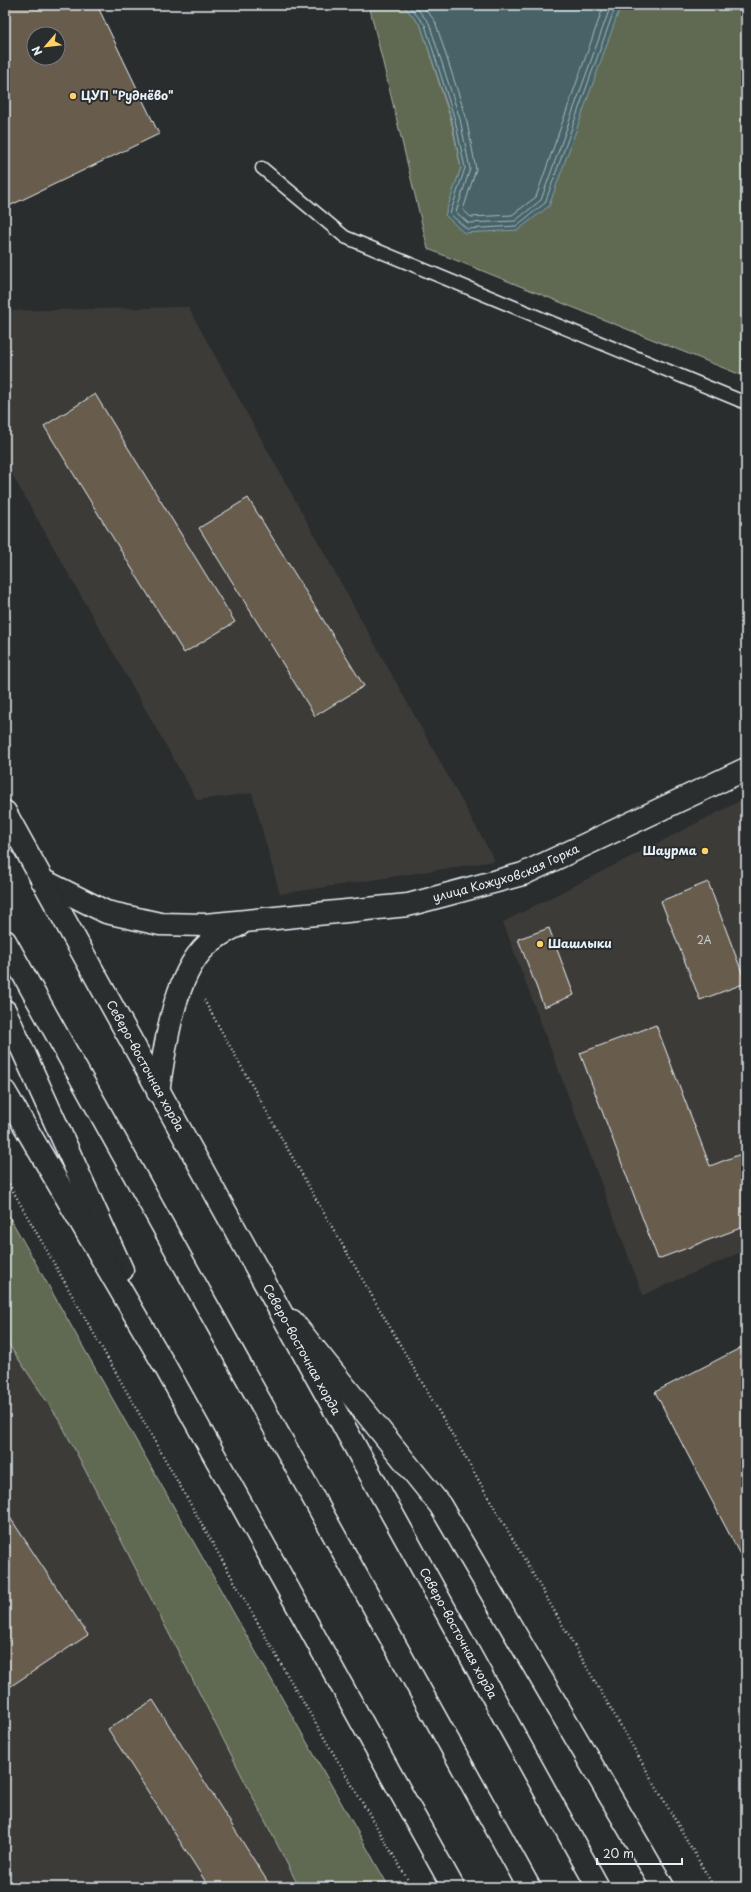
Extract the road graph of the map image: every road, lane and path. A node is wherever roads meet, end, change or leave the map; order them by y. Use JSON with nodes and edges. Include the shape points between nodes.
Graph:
{"nodes":[{"id":1,"x":262,"y":168,"type":"dead end"},
{"id":2,"x":746,"y":403,"type":"edge"},
{"id":3,"x":746,"y":769,"type":"edge"},
{"id":4,"x":5,"y":812,"type":"edge"},
{"id":5,"x":42,"y":880,"type":"junction"},
{"id":6,"x":250,"y":920,"type":"junction"},
{"id":7,"x":5,"y":941,"type":"edge"},
{"id":8,"x":203,"y":998,"type":"dead end"},
{"id":9,"x":5,"y":1011,"type":"edge"},
{"id":10,"x":5,"y":1092,"type":"edge"},
{"id":11,"x":158,"y":1092,"type":"junction"},
{"id":12,"x":5,"y":1177,"type":"edge"},
{"id":13,"x":274,"y":1298,"type":"junction"},
{"id":14,"x":166,"y":1368,"type":"junction"},
{"id":15,"x":412,"y":1887,"type":"edge"},
{"id":16,"x":452,"y":1887,"type":"edge"},
{"id":17,"x":529,"y":1887,"type":"edge"},
{"id":18,"x":598,"y":1887,"type":"edge"},
{"id":19,"x":663,"y":1887,"type":"edge"},
{"id":20,"x":714,"y":1887,"type":"edge"}],
"edges":[{"from":1,"to":2,"type":"lane","via":[[345,237]]},
{"from":3,"to":6,"type":"main road","name":"улица Кожуховская Горка","via":[[523,874],[408,905]]},
{"from":4,"to":5,"type":"main road","name":"Северо-восточная хорда"},
{"from":5,"to":6,"type":"main road","name":"улица Кожуховская Горка","via":[[106,912],[160,924],[205,925]]},
{"from":5,"to":11,"type":"main road","name":"Северо-восточная хорда"},
{"from":6,"to":11,"type":"main road","via":[[212,940],[187,971],[169,1024]]},
{"from":7,"to":17,"type":"main road"},
{"from":8,"to":20,"type":"path","via":[[313,1194]]},
{"from":9,"to":14,"type":"main road"},
{"from":10,"to":14,"type":"main road"},
{"from":11,"to":13,"type":"main road","name":"Северо-восточная хорда"},
{"from":12,"to":15,"type":"path","via":[[289,1678]]},
{"from":13,"to":18,"type":"main road","name":"Северо-восточная хорда"},
{"from":13,"to":19,"type":"main road","via":[[440,1505]]},
{"from":14,"to":16,"type":"main road"}]}
